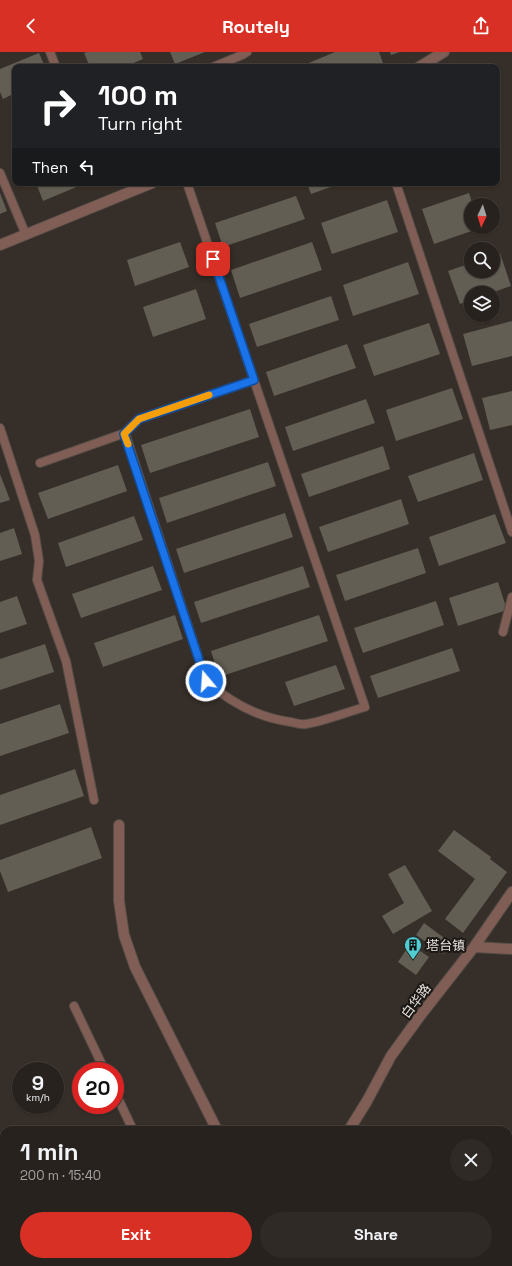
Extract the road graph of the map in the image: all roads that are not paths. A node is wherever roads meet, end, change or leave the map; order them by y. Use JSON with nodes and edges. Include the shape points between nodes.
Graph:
{"nodes":[{"id":1,"x":50,"y":52,"type":"edge"},
{"id":2,"x":247,"y":52,"type":"edge"},
{"id":3,"x":444,"y":52,"type":"edge"},
{"id":4,"x":55,"y":64,"type":"edge"},
{"id":5,"x":220,"y":64,"type":"edge"},
{"id":6,"x":424,"y":64,"type":"edge"},
{"id":7,"x":0,"y":173,"type":"edge"},
{"id":8,"x":145,"y":186,"type":"edge"},
{"id":9,"x":188,"y":186,"type":"edge"},
{"id":10,"x":397,"y":186,"type":"edge"},
{"id":11,"x":26,"y":235,"type":"junction"},
{"id":12,"x":0,"y":245,"type":"edge"},
{"id":13,"x":254,"y":380,"type":"junction"},
{"id":14,"x":0,"y":428,"type":"edge"},
{"id":15,"x":124,"y":434,"type":"junction"},
{"id":16,"x":40,"y":463,"type":"dead end"},
{"id":17,"x":512,"y":532,"type":"edge"},
{"id":18,"x":512,"y":597,"type":"edge"},
{"id":19,"x":503,"y":632,"type":"dead end"},
{"id":20,"x":94,"y":800,"type":"dead end"},
{"id":21,"x":119,"y":825,"type":"dead end"},
{"id":22,"x":512,"y":892,"type":"edge"},
{"id":23,"x":474,"y":947,"type":"junction"},
{"id":24,"x":512,"y":949,"type":"edge"},
{"id":25,"x":74,"y":1006,"type":"dead end"},
{"id":26,"x":101,"y":1062,"type":"edge"},
{"id":27,"x":124,"y":1111,"type":"edge"},
{"id":28,"x":131,"y":1126,"type":"edge"},
{"id":29,"x":215,"y":1126,"type":"edge"},
{"id":30,"x":351,"y":1126,"type":"edge"}],
"edges":[{"from":1,"to":4,"type":"lane"},
{"from":2,"to":5,"type":"lane"},
{"from":3,"to":6,"type":"street"},
{"from":7,"to":11,"type":"lane"},
{"from":8,"to":11,"type":"street"},
{"from":9,"to":13,"type":"lane"},
{"from":10,"to":17,"type":"lane"},
{"from":11,"to":12,"type":"street"},
{"from":13,"to":15,"type":"lane","via":[[139,419]]},
{"from":13,"to":15,"type":"lane","via":[[365,707],[305,724],[285,722],[248,709],[206,681]]},
{"from":14,"to":20,"type":"lane","via":[[35,535],[37,580],[66,661]]},
{"from":15,"to":16,"type":"lane"},
{"from":18,"to":19,"type":"lane"},
{"from":21,"to":29,"type":"street","via":[[119,901],[124,935],[135,967]]},
{"from":22,"to":23,"type":"street","name":"白华路"},
{"from":23,"to":24,"type":"street"},
{"from":23,"to":30,"type":"street","name":"白华路","via":[[392,1056]]},
{"from":25,"to":26,"type":"lane"},
{"from":27,"to":28,"type":"lane"}]}
